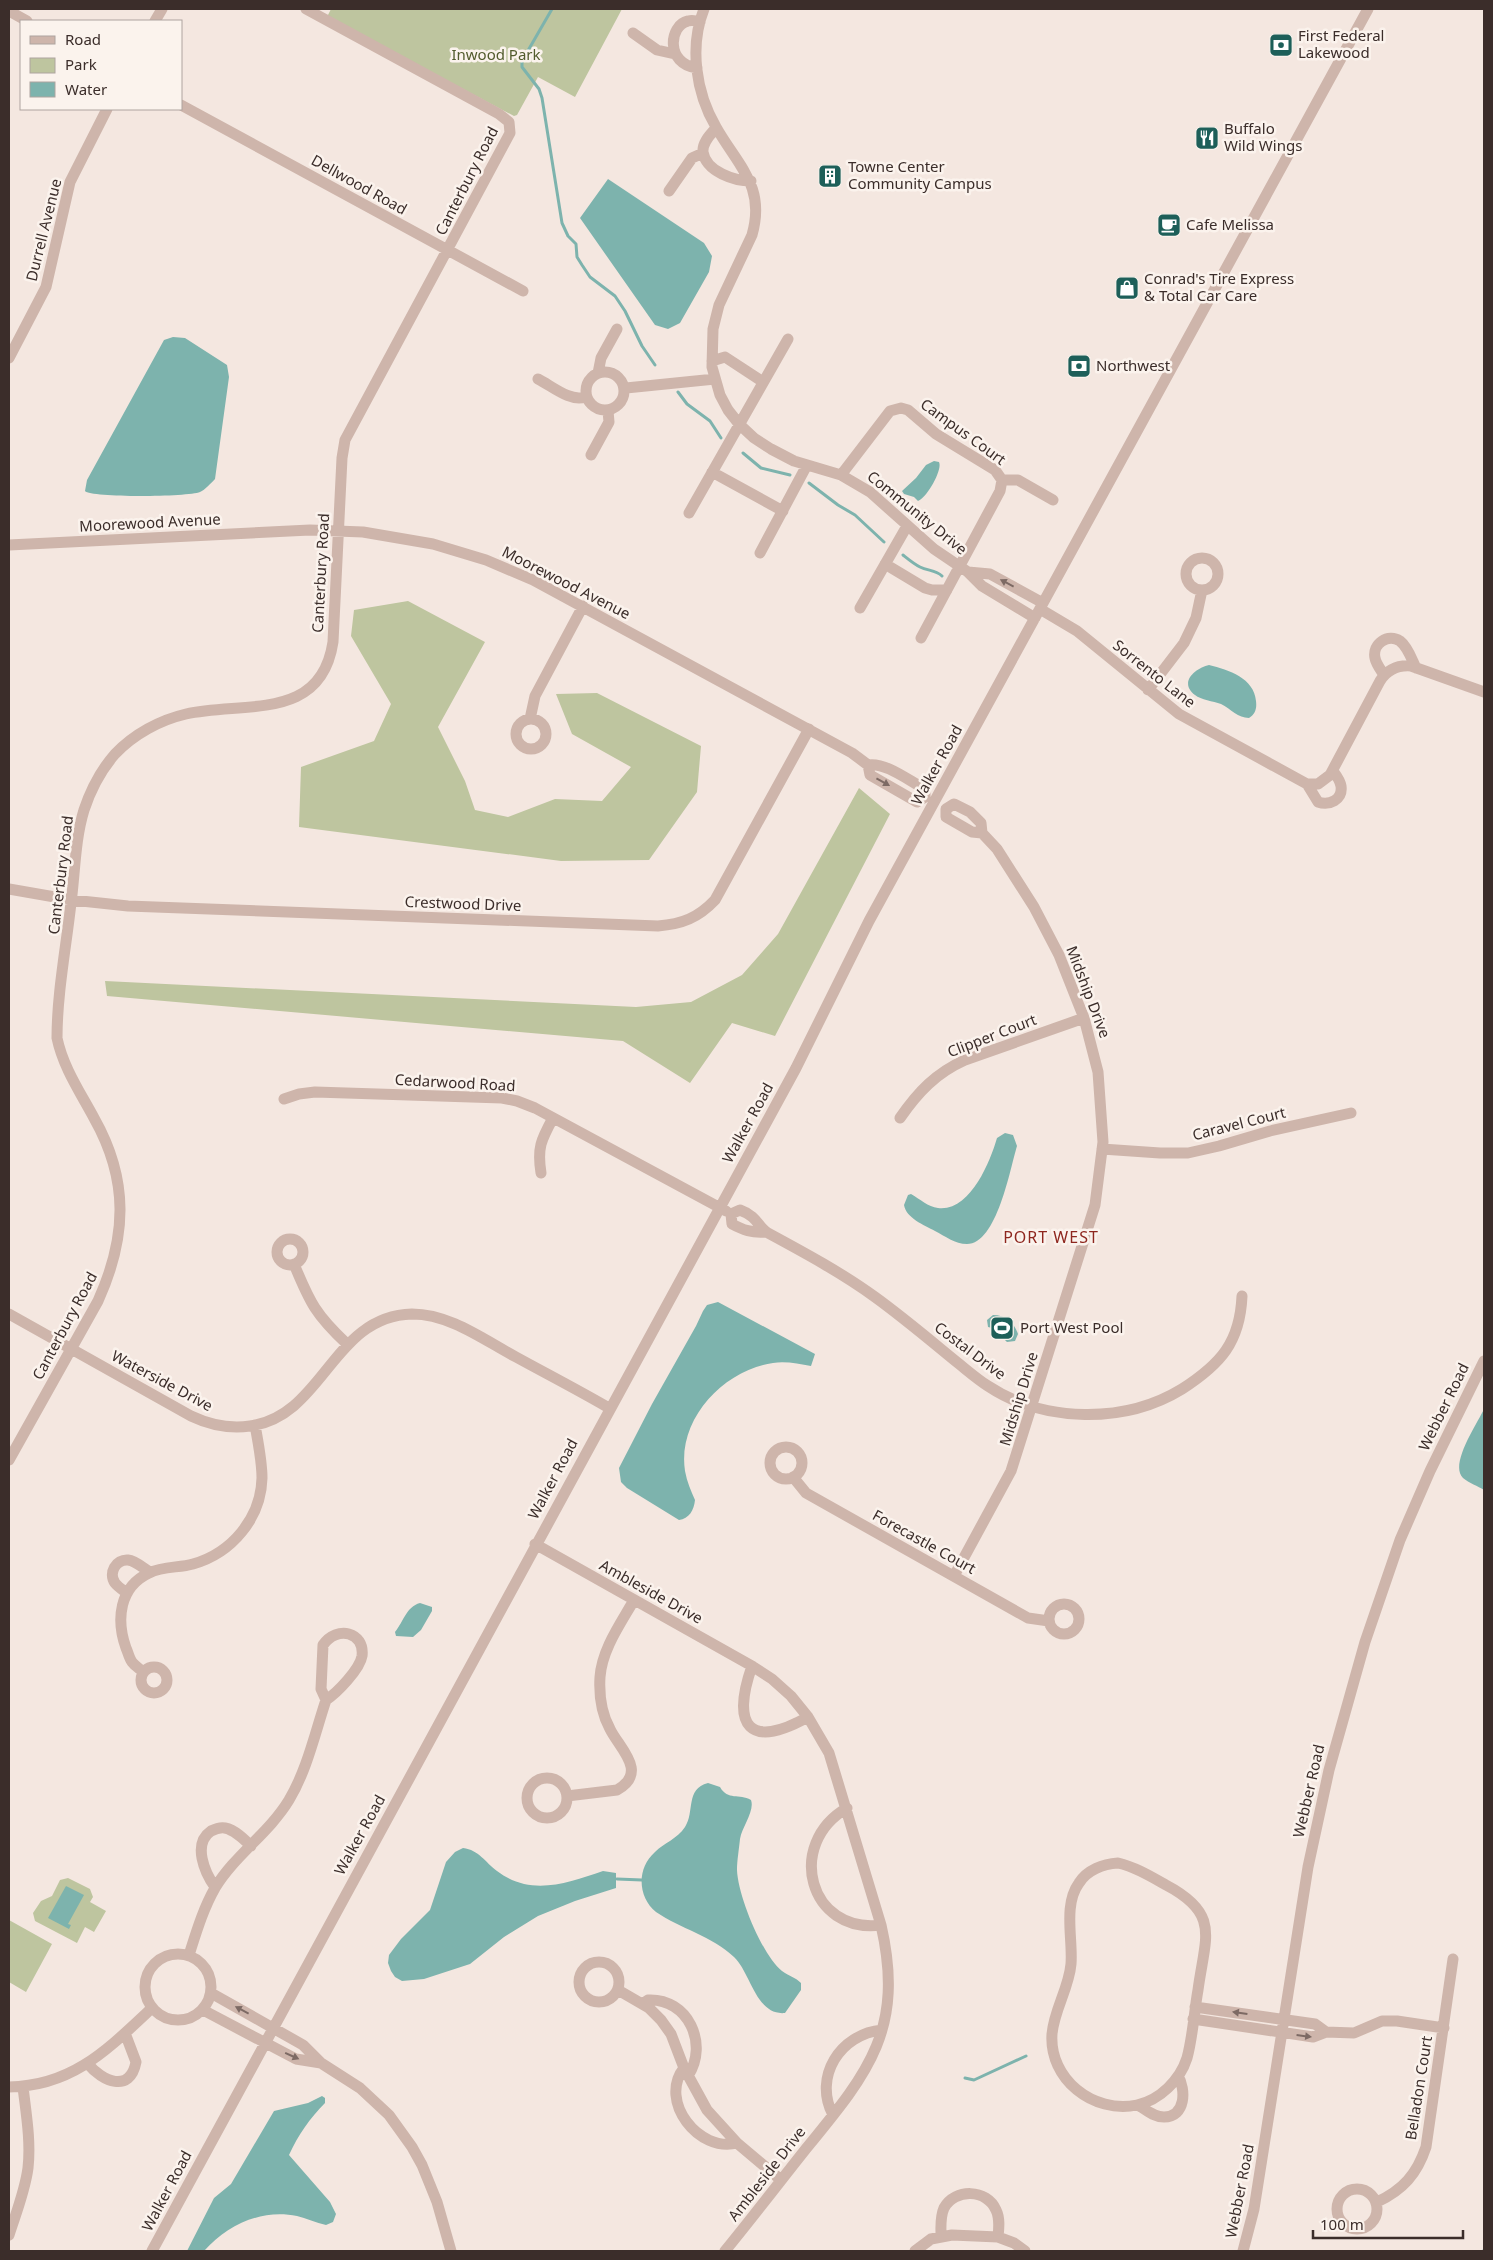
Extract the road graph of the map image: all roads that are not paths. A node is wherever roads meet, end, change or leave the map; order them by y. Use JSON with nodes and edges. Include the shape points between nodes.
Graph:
{"nodes":[{"id":1,"x":162,"y":9,"type":"edge"},
{"id":2,"x":306,"y":9,"type":"edge"},
{"id":3,"x":704,"y":9,"type":"edge"},
{"id":4,"x":1368,"y":9,"type":"edge"},
{"id":5,"x":9,"y":11,"type":"edge"},
{"id":6,"x":25,"y":20,"type":"edge"},
{"id":7,"x":156,"y":20,"type":"edge"},
{"id":8,"x":700,"y":22,"type":"junction"},
{"id":9,"x":633,"y":33,"type":"dead end"},
{"id":10,"x":675,"y":54,"type":"junction"},
{"id":11,"x":697,"y":68,"type":"junction"},
{"id":12,"x":182,"y":106,"type":"edge"},
{"id":13,"x":106,"y":110,"type":"edge"},
{"id":14,"x":716,"y":128,"type":"junction"},
{"id":15,"x":703,"y":153,"type":"junction"},
{"id":16,"x":751,"y":181,"type":"junction"},
{"id":17,"x":669,"y":191,"type":"dead end"},
{"id":18,"x":448,"y":250,"type":"junction"},
{"id":19,"x":523,"y":291,"type":"dead end"},
{"id":20,"x":617,"y":329,"type":"dead end"},
{"id":21,"x":788,"y":339,"type":"dead end"},
{"id":22,"x":9,"y":358,"type":"edge"},
{"id":23,"x":712,"y":361,"type":"junction"},
{"id":24,"x":598,"y":373,"type":"junction"},
{"id":25,"x":538,"y":379,"type":"dead end"},
{"id":26,"x":715,"y":379,"type":"junction"},
{"id":27,"x":763,"y":382,"type":"junction"},
{"id":28,"x":626,"y":388,"type":"junction"},
{"id":29,"x":585,"y":397,"type":"junction"},
{"id":30,"x":608,"y":411,"type":"junction"},
{"id":31,"x":739,"y":424,"type":"junction"},
{"id":32,"x":591,"y":455,"type":"dead end"},
{"id":33,"x":807,"y":465,"type":"junction"},
{"id":34,"x":712,"y":472,"type":"junction"},
{"id":35,"x":841,"y":475,"type":"junction"},
{"id":36,"x":1002,"y":480,"type":"junction"},
{"id":37,"x":1053,"y":500,"type":"dead end"},
{"id":38,"x":783,"y":511,"type":"junction"},
{"id":39,"x":689,"y":514,"type":"dead end"},
{"id":40,"x":906,"y":526,"type":"junction"},
{"id":41,"x":338,"y":531,"type":"junction"},
{"id":42,"x":9,"y":545,"type":"edge"},
{"id":43,"x":760,"y":553,"type":"dead end"},
{"id":44,"x":885,"y":564,"type":"junction"},
{"id":45,"x":963,"y":569,"type":"junction"},
{"id":46,"x":947,"y":590,"type":"junction"},
{"id":47,"x":1202,"y":590,"type":"dead end"},
{"id":48,"x":583,"y":606,"type":"junction"},
{"id":49,"x":860,"y":608,"type":"dead end"},
{"id":50,"x":1039,"y":610,"type":"junction"},
{"id":51,"x":921,"y":638,"type":"dead end"},
{"id":52,"x":1416,"y":668,"type":"junction"},
{"id":53,"x":1384,"y":675,"type":"junction"},
{"id":54,"x":1148,"y":690,"type":"junction"},
{"id":55,"x":1484,"y":692,"type":"edge"},
{"id":56,"x":530,"y":720,"type":"dead end"},
{"id":57,"x":809,"y":729,"type":"junction"},
{"id":58,"x":1333,"y":770,"type":"junction"},
{"id":59,"x":1306,"y":784,"type":"junction"},
{"id":60,"x":930,"y":800,"type":"junction"},
{"id":61,"x":946,"y":809,"type":"junction"},
{"id":62,"x":982,"y":833,"type":"junction"},
{"id":63,"x":9,"y":889,"type":"edge"},
{"id":64,"x":72,"y":900,"type":"junction"},
{"id":65,"x":1084,"y":1018,"type":"junction"},
{"id":66,"x":284,"y":1099,"type":"dead end"},
{"id":67,"x":1351,"y":1113,"type":"dead end"},
{"id":68,"x":553,"y":1118,"type":"junction"},
{"id":69,"x":900,"y":1118,"type":"dead end"},
{"id":70,"x":1102,"y":1149,"type":"junction"},
{"id":71,"x":541,"y":1173,"type":"dead end"},
{"id":72,"x":719,"y":1207,"type":"junction"},
{"id":73,"x":732,"y":1214,"type":"junction"},
{"id":74,"x":765,"y":1232,"type":"junction"},
{"id":75,"x":294,"y":1264,"type":"dead end"},
{"id":76,"x":1242,"y":1296,"type":"dead end"},
{"id":77,"x":9,"y":1314,"type":"edge"},
{"id":78,"x":347,"y":1344,"type":"junction"},
{"id":79,"x":71,"y":1349,"type":"junction"},
{"id":80,"x":1484,"y":1361,"type":"edge"},
{"id":81,"x":1032,"y":1406,"type":"junction"},
{"id":82,"x":609,"y":1408,"type":"junction"},
{"id":83,"x":255,"y":1425,"type":"junction"},
{"id":84,"x":9,"y":1460,"type":"edge"},
{"id":85,"x":793,"y":1477,"type":"dead end"},
{"id":86,"x":535,"y":1544,"type":"junction"},
{"id":87,"x":150,"y":1572,"type":"junction"},
{"id":88,"x":954,"y":1576,"type":"junction"},
{"id":89,"x":127,"y":1594,"type":"junction"},
{"id":90,"x":634,"y":1600,"type":"junction"},
{"id":91,"x":1049,"y":1621,"type":"dead end"},
{"id":92,"x":752,"y":1666,"type":"junction"},
{"id":93,"x":143,"y":1672,"type":"dead end"},
{"id":94,"x":326,"y":1700,"type":"junction"},
{"id":95,"x":808,"y":1716,"type":"junction"},
{"id":96,"x":567,"y":1796,"type":"dead end"},
{"id":97,"x":847,"y":1808,"type":"junction"},
{"id":98,"x":251,"y":1846,"type":"junction"},
{"id":99,"x":215,"y":1887,"type":"junction"},
{"id":100,"x":881,"y":1925,"type":"junction"},
{"id":101,"x":189,"y":1955,"type":"junction"},
{"id":102,"x":1453,"y":1958,"type":"dead end"},
{"id":103,"x":618,"y":1990,"type":"dead end"},
{"id":104,"x":211,"y":1993,"type":"junction"},
{"id":105,"x":642,"y":2004,"type":"junction"},
{"id":106,"x":152,"y":2008,"type":"junction"},
{"id":107,"x":203,"y":2010,"type":"junction"},
{"id":108,"x":1194,"y":2013,"type":"junction"},
{"id":109,"x":1284,"y":2019,"type":"junction"},
{"id":110,"x":272,"y":2028,"type":"junction"},
{"id":111,"x":1444,"y":2028,"type":"junction"},
{"id":112,"x":882,"y":2030,"type":"junction"},
{"id":113,"x":1326,"y":2032,"type":"junction"},
{"id":114,"x":125,"y":2033,"type":"junction"},
{"id":115,"x":1282,"y":2033,"type":"junction"},
{"id":116,"x":264,"y":2043,"type":"junction"},
{"id":117,"x":321,"y":2063,"type":"junction"},
{"id":118,"x":88,"y":2064,"type":"junction"},
{"id":119,"x":686,"y":2072,"type":"junction"},
{"id":120,"x":1178,"y":2076,"type":"junction"},
{"id":121,"x":9,"y":2087,"type":"edge"},
{"id":122,"x":23,"y":2087,"type":"junction"},
{"id":123,"x":1138,"y":2105,"type":"junction"},
{"id":124,"x":833,"y":2115,"type":"junction"},
{"id":125,"x":736,"y":2143,"type":"junction"},
{"id":126,"x":781,"y":2180,"type":"junction"},
{"id":127,"x":1377,"y":2202,"type":"dead end"},
{"id":128,"x":9,"y":2235,"type":"edge"},
{"id":129,"x":942,"y":2235,"type":"junction"},
{"id":130,"x":998,"y":2237,"type":"junction"},
{"id":131,"x":152,"y":2251,"type":"edge"},
{"id":132,"x":451,"y":2251,"type":"edge"},
{"id":133,"x":725,"y":2251,"type":"edge"},
{"id":134,"x":915,"y":2251,"type":"edge"},
{"id":135,"x":1025,"y":2251,"type":"edge"},
{"id":136,"x":1243,"y":2251,"type":"edge"}],
"edges":[{"from":1,"to":7,"type":"street"},
{"from":2,"to":18,"type":"street","name":"Canterbury Road","via":[[506,119],[510,126],[506,143]]},
{"from":3,"to":8,"type":"street","name":"Community Drive"},
{"from":4,"to":50,"type":"street","name":"Walker Road"},
{"from":5,"to":6,"type":"street"},
{"from":8,"to":10,"type":"street","via":[[689,21],[678,29],[673,42]]},
{"from":8,"to":11,"type":"street","name":"Community Drive"},
{"from":9,"to":10,"type":"street","via":[[657,50]]},
{"from":10,"to":11,"type":"street","via":[[682,65]]},
{"from":11,"to":14,"type":"street","name":"Community Drive","via":[[706,106]]},
{"from":12,"to":18,"type":"street","name":"Dellwood Road"},
{"from":13,"to":22,"type":"street","name":"Durrell Avenue","via":[[70,182],[46,287]]},
{"from":14,"to":15,"type":"street","via":[[706,140]]},
{"from":14,"to":16,"type":"street","name":"Community Drive"},
{"from":15,"to":16,"type":"street","via":[[711,166],[732,179]]},
{"from":15,"to":17,"type":"street","via":[[692,158]]},
{"from":16,"to":23,"type":"street","name":"Community Drive","via":[[756,199],[755,225],[719,305],[713,329]]},
{"from":18,"to":19,"type":"street","name":"Dellwood Road"},
{"from":18,"to":41,"type":"street","name":"Canterbury Road","via":[[348,433],[342,458]]},
{"from":20,"to":24,"type":"street","via":[[601,358]]},
{"from":21,"to":27,"type":"street"},
{"from":23,"to":26,"type":"street","name":"Community Drive"},
{"from":23,"to":27,"type":"street","via":[[725,357]]},
{"from":24,"to":28,"type":"street","via":[[616,375]]},
{"from":24,"to":29,"type":"street","via":[[588,384]]},
{"from":25,"to":29,"type":"street","via":[[570,396]]},
{"from":26,"to":28,"type":"street"},
{"from":26,"to":31,"type":"street","name":"Community Drive","via":[[728,410]]},
{"from":27,"to":31,"type":"street"},
{"from":28,"to":30,"type":"street","via":[[619,402]]},
{"from":29,"to":30,"type":"street","via":[[594,408]]},
{"from":30,"to":32,"type":"street","via":[[609,422]]},
{"from":31,"to":33,"type":"street","name":"Community Drive","via":[[771,449]]},
{"from":31,"to":34,"type":"street"},
{"from":33,"to":35,"type":"street","name":"Community Drive"},
{"from":33,"to":38,"type":"street"},
{"from":34,"to":38,"type":"street"},
{"from":34,"to":39,"type":"street"},
{"from":35,"to":36,"type":"street","name":"Campus Court","via":[[890,411],[901,408],[995,470]]},
{"from":35,"to":40,"type":"street","name":"Community Drive","via":[[870,492]]},
{"from":36,"to":37,"type":"street","via":[[1018,480]]},
{"from":36,"to":45,"type":"street","name":"Campus Court","via":[[1000,491]]},
{"from":38,"to":43,"type":"street"},
{"from":40,"to":44,"type":"street"},
{"from":40,"to":45,"type":"street","name":"Community Drive"},
{"from":41,"to":42,"type":"street","name":"Moorewood Avenue"},
{"from":41,"to":48,"type":"street","name":"Moorewood Avenue","via":[[390,536],[459,551],[521,574]]},
{"from":41,"to":64,"type":"street","name":"Canterbury Road","via":[[333,642],[327,667],[302,694],[283,703],[180,715],[158,723],[124,746],[100,774],[84,811]]},
{"from":44,"to":46,"type":"street","via":[[925,588]]},
{"from":44,"to":49,"type":"street"},
{"from":45,"to":46,"type":"street","name":"Campus Court"},
{"from":45,"to":50,"type":"street","name":"Community Drive","via":[[982,586]]},
{"from":50,"to":45,"type":"street","name":"Community Drive","one_way":true,"via":[[990,574]]},
{"from":46,"to":51,"type":"street","name":"Campus Court"},
{"from":47,"to":54,"type":"street","via":[[1196,618],[1184,643]]},
{"from":48,"to":56,"type":"street","via":[[535,696]]},
{"from":48,"to":57,"type":"street","name":"Moorewood Avenue"},
{"from":50,"to":54,"type":"street","name":"Sorrento Lane","via":[[1077,631]]},
{"from":50,"to":60,"type":"street","name":"Walker Road"},
{"from":52,"to":53,"type":"street","via":[[1398,667]]},
{"from":52,"to":53,"type":"street","via":[[1401,642],[1387,639],[1378,644],[1374,654]]},
{"from":52,"to":55,"type":"street"},
{"from":53,"to":58,"type":"street"},
{"from":54,"to":59,"type":"street","name":"Sorrento Lane","via":[[1200,728]]},
{"from":57,"to":60,"type":"street","name":"Moorewood Avenue","via":[[868,765],[870,775],[917,802]]},
{"from":57,"to":64,"type":"street","name":"Crestwood Drive","via":[[715,900],[697,916],[674,925],[190,908]]},
{"from":58,"to":59,"type":"street","via":[[1323,781]]},
{"from":58,"to":59,"type":"street","name":"Sorrento Lane","via":[[1342,789],[1332,802],[1318,802]]},
{"from":60,"to":61,"type":"street","name":"Midship Drive"},
{"from":60,"to":72,"type":"street","name":"Walker Road","via":[[807,1046]]},
{"from":61,"to":62,"type":"street","name":"Midship Drive","via":[[946,816],[972,832]]},
{"from":61,"to":62,"type":"street","name":"Midship Drive","via":[[954,804],[970,812],[981,823]]},
{"from":62,"to":65,"type":"street","name":"Midship Drive","via":[[997,849],[1034,907],[1059,955]]},
{"from":63,"to":64,"type":"street","name":"Crestwood Drive"},
{"from":64,"to":79,"type":"street","name":"Canterbury Road","via":[[57,1038],[62,1059],[109,1147],[117,1173],[120,1225],[109,1276]]},
{"from":65,"to":69,"type":"street","name":"Clipper Court","via":[[950,1067],[923,1088]]},
{"from":65,"to":70,"type":"street","name":"Midship Drive","via":[[1098,1072]]},
{"from":66,"to":68,"type":"street","name":"Cedarwood Road","via":[[315,1092],[502,1098],[528,1104]]},
{"from":67,"to":70,"type":"street","name":"Caravel Court","via":[[1188,1153]]},
{"from":68,"to":71,"type":"street","via":[[540,1142]]},
{"from":68,"to":72,"type":"street","name":"Cedarwood Road"},
{"from":70,"to":81,"type":"street","name":"Midship Drive","via":[[1095,1205]]},
{"from":72,"to":73,"type":"street","name":"Costal Drive"},
{"from":72,"to":82,"type":"street","name":"Walker Road"},
{"from":73,"to":74,"type":"street","name":"Costal Drive","via":[[740,1210],[750,1214]]},
{"from":73,"to":74,"type":"street","name":"Costal Drive","via":[[732,1224],[752,1232]]},
{"from":74,"to":81,"type":"street","name":"Costal Drive","via":[[874,1296],[988,1386]]},
{"from":75,"to":78,"type":"street","via":[[318,1315]]},
{"from":76,"to":81,"type":"street","name":"Costal Drive","via":[[1239,1325],[1227,1348],[1202,1375],[1178,1391],[1132,1410],[1103,1414],[1070,1414]]},
{"from":77,"to":79,"type":"street","name":"Waterside Drive"},
{"from":78,"to":82,"type":"street","name":"Waterside Drive","via":[[381,1321],[396,1316],[428,1315],[458,1326]]},
{"from":78,"to":83,"type":"street","name":"Waterside Drive","via":[[296,1405],[276,1418]]},
{"from":79,"to":83,"type":"street","name":"Waterside Drive","via":[[200,1420],[230,1427]]},
{"from":79,"to":84,"type":"street","name":"Canterbury Road"},
{"from":80,"to":109,"type":"street","name":"Webber Road","via":[[1412,1509],[1365,1642],[1317,1818]]},
{"from":81,"to":88,"type":"street","name":"Midship Drive","via":[[1011,1471]]},
{"from":82,"to":86,"type":"street","name":"Walker Road"},
{"from":83,"to":87,"type":"street","via":[[262,1478],[259,1497],[242,1533],[211,1557]]},
{"from":85,"to":88,"type":"street","name":"Forecastle Court","via":[[806,1494]]},
{"from":86,"to":90,"type":"street","name":"Ambleside Drive"},
{"from":86,"to":110,"type":"street","name":"Walker Road"},
{"from":87,"to":89,"type":"street","via":[[138,1580]]},
{"from":87,"to":89,"type":"street","via":[[130,1560],[119,1562],[112,1572],[112,1579]]},
{"from":88,"to":91,"type":"street","name":"Forecastle Court","via":[[1028,1618]]},
{"from":89,"to":93,"type":"street","via":[[120,1615],[121,1633],[132,1661]]},
{"from":90,"to":92,"type":"street","name":"Ambleside Drive"},
{"from":90,"to":96,"type":"street","via":[[605,1655],[600,1677],[603,1713],[630,1760],[628,1778],[617,1790]]},
{"from":92,"to":95,"type":"street","name":"Ambleside Drive","via":[[785,1690]]},
{"from":92,"to":95,"type":"street","via":[[743,1706],[747,1724],[762,1732],[773,1732]]},
{"from":94,"to":94,"type":"street","via":[[335,1694],[362,1656],[357,1640],[342,1632],[334,1634],[323,1644],[322,1690]]},
{"from":94,"to":98,"type":"street","via":[[296,1786],[279,1814]]},
{"from":95,"to":97,"type":"street","name":"Ambleside Drive","via":[[829,1753]]},
{"from":97,"to":100,"type":"street","name":"Ambleside Drive"},
{"from":97,"to":100,"type":"street","via":[[824,1825],[816,1837],[811,1862],[816,1889],[829,1909],[840,1918],[852,1924]]},
{"from":98,"to":99,"type":"street"},
{"from":98,"to":99,"type":"street","via":[[226,1828],[218,1828],[206,1836],[202,1853]]},
{"from":99,"to":101,"type":"street"},
{"from":100,"to":112,"type":"street","name":"Ambleside Drive","via":[[889,1969],[888,2000]]},
{"from":101,"to":104,"type":"street","via":[[207,1970]]},
{"from":101,"to":106,"type":"street","via":[[170,1955],[151,1968],[145,1986]]},
{"from":102,"to":111,"type":"street","name":"Belladon Court"},
{"from":103,"to":105,"type":"street"},
{"from":104,"to":107,"type":"street"},
{"from":110,"to":104,"type":"street","one_way":true},
{"from":105,"to":119,"type":"street","via":[[661,2020],[671,2034]]},
{"from":105,"to":119,"type":"street","via":[[648,2000],[664,2002],[686,2016],[697,2050],[693,2068]]},
{"from":106,"to":107,"type":"street","via":[[177,2021],[191,2018]]},
{"from":106,"to":114,"type":"street"},
{"from":107,"to":116,"type":"street"},
{"from":109,"to":108,"type":"street","one_way":true},
{"from":108,"to":115,"type":"street"},
{"from":108,"to":120,"type":"street","via":[[1187,2057]]},
{"from":108,"to":123,"type":"street","via":[[1206,1927],[1198,1907],[1182,1893],[1128,1865],[1103,1865],[1085,1876],[1072,1898],[1071,1966],[1054,2022],[1053,2051],[1060,2070],[1082,2095],[1105,2104]]},
{"from":109,"to":113,"type":"street","via":[[1315,2024]]},
{"from":109,"to":115,"type":"street","name":"Webber Road"},
{"from":110,"to":116,"type":"street","name":"Walker Road"},
{"from":110,"to":117,"type":"street","via":[[303,2045]]},
{"from":111,"to":113,"type":"street","via":[[1382,2021],[1354,2033]]},
{"from":111,"to":127,"type":"street","name":"Belladon Court","via":[[1426,2147],[1421,2161],[1404,2186]]},
{"from":112,"to":124,"type":"street","name":"Ambleside Drive","via":[[864,2073]]},
{"from":112,"to":124,"type":"street","via":[[869,2031],[852,2041],[837,2056],[831,2067],[826,2093]]},
{"from":115,"to":113,"type":"street","one_way":true,"via":[[1313,2037]]},
{"from":114,"to":118,"type":"street"},
{"from":114,"to":118,"type":"street","via":[[136,2062],[126,2079],[107,2080]]},
{"from":115,"to":136,"type":"street","name":"Webber Road","via":[[1254,2210]]},
{"from":116,"to":117,"type":"street","one_way":true,"via":[[296,2059]]},
{"from":116,"to":131,"type":"street","name":"Walker Road"},
{"from":117,"to":132,"type":"street","via":[[360,2088],[401,2131],[430,2183]]},
{"from":118,"to":122,"type":"street","via":[[62,2077]]},
{"from":119,"to":125,"type":"street","via":[[707,2110]]},
{"from":119,"to":125,"type":"street","via":[[679,2075],[677,2094],[678,2106],[688,2123],[695,2132],[719,2145]]},
{"from":120,"to":123,"type":"street","via":[[1159,2096]]},
{"from":120,"to":123,"type":"street","via":[[1184,2098],[1171,2115],[1155,2115]]},
{"from":121,"to":122,"type":"street"},
{"from":122,"to":128,"type":"street","via":[[28,2169]]},
{"from":124,"to":126,"type":"street","name":"Ambleside Drive"},
{"from":125,"to":126,"type":"street"},
{"from":126,"to":133,"type":"street","name":"Ambleside Drive"},
{"from":129,"to":130,"type":"street"},
{"from":129,"to":130,"type":"street","via":[[945,2207],[956,2197],[968,2193],[984,2197],[996,2209]]},
{"from":129,"to":134,"type":"street","via":[[930,2239]]},
{"from":130,"to":135,"type":"street"}]}
